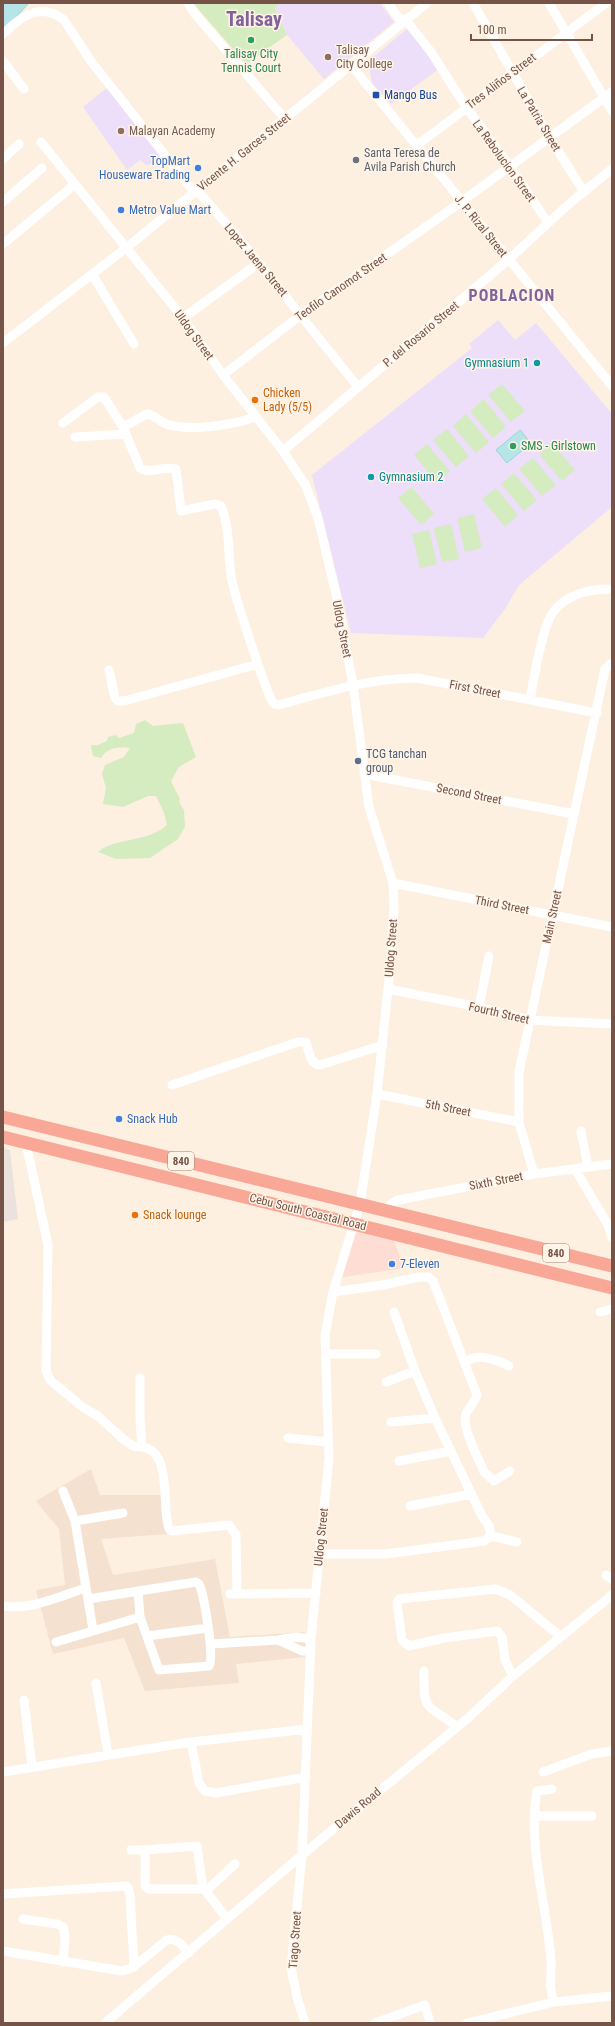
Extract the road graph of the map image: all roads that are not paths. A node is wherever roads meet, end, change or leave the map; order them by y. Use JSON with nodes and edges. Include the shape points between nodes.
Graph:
{"nodes":[{"id":1,"x":188,"y":3,"type":"edge"},
{"id":2,"x":388,"y":3,"type":"edge"},
{"id":3,"x":427,"y":3,"type":"edge"},
{"id":4,"x":472,"y":3,"type":"edge"},
{"id":5,"x":549,"y":3,"type":"edge"},
{"id":6,"x":606,"y":3,"type":"edge"},
{"id":7,"x":404,"y":21,"type":"junction"},
{"id":8,"x":566,"y":32,"type":"junction"},
{"id":9,"x":3,"y":34,"type":"edge"},
{"id":10,"x":3,"y":61,"type":"edge"},
{"id":11,"x":351,"y":65,"type":"junction"},
{"id":12,"x":512,"y":73,"type":"junction"},
{"id":13,"x":24,"y":89,"type":"dead end"},
{"id":14,"x":612,"y":92,"type":"edge"},
{"id":15,"x":604,"y":98,"type":"junction"},
{"id":16,"x":466,"y":108,"type":"junction"},
{"id":17,"x":612,"y":111,"type":"edge"},
{"id":18,"x":285,"y":119,"type":"junction"},
{"id":19,"x":550,"y":138,"type":"junction"},
{"id":20,"x":41,"y":142,"type":"dead end"},
{"id":21,"x":19,"y":144,"type":"dead end"},
{"id":22,"x":416,"y":146,"type":"junction"},
{"id":23,"x":3,"y":159,"type":"edge"},
{"id":24,"x":510,"y":166,"type":"junction"},
{"id":25,"x":42,"y":168,"type":"dead end"},
{"id":26,"x":612,"y":169,"type":"edge"},
{"id":27,"x":74,"y":184,"type":"junction"},
{"id":28,"x":195,"y":191,"type":"junction"},
{"id":29,"x":584,"y":192,"type":"junction"},
{"id":30,"x":3,"y":202,"type":"edge"},
{"id":31,"x":461,"y":202,"type":"junction"},
{"id":32,"x":548,"y":223,"type":"junction"},
{"id":33,"x":3,"y":244,"type":"edge"},
{"id":34,"x":126,"y":248,"type":"junction"},
{"id":35,"x":508,"y":260,"type":"junction"},
{"id":36,"x":259,"y":263,"type":"junction"},
{"id":37,"x":92,"y":274,"type":"junction"},
{"id":38,"x":301,"y":315,"type":"junction"},
{"id":39,"x":183,"y":318,"type":"junction"},
{"id":40,"x":3,"y":343,"type":"edge"},
{"id":41,"x":134,"y":344,"type":"dead end"},
{"id":42,"x":224,"y":375,"type":"junction"},
{"id":43,"x":612,"y":386,"type":"edge"},
{"id":44,"x":358,"y":387,"type":"junction"},
{"id":45,"x":256,"y":417,"type":"junction"},
{"id":46,"x":63,"y":422,"type":"dead end"},
{"id":47,"x":125,"y":430,"type":"junction"},
{"id":48,"x":75,"y":437,"type":"dead end"},
{"id":49,"x":283,"y":451,"type":"junction"},
{"id":50,"x":612,"y":589,"type":"edge"},
{"id":51,"x":612,"y":663,"type":"edge"},
{"id":52,"x":258,"y":664,"type":"junction"},
{"id":53,"x":109,"y":670,"type":"dead end"},
{"id":54,"x":353,"y":685,"type":"junction"},
{"id":55,"x":530,"y":699,"type":"junction"},
{"id":56,"x":597,"y":713,"type":"junction"},
{"id":57,"x":364,"y":774,"type":"junction"},
{"id":58,"x":574,"y":814,"type":"junction"},
{"id":59,"x":393,"y":883,"type":"junction"},
{"id":60,"x":553,"y":915,"type":"junction"},
{"id":61,"x":612,"y":927,"type":"edge"},
{"id":62,"x":489,"y":956,"type":"dead end"},
{"id":63,"x":388,"y":989,"type":"junction"},
{"id":64,"x":479,"y":1007,"type":"junction"},
{"id":65,"x":530,"y":1020,"type":"junction"},
{"id":66,"x":612,"y":1024,"type":"edge"},
{"id":67,"x":383,"y":1045,"type":"junction"},
{"id":68,"x":172,"y":1085,"type":"dead end"},
{"id":69,"x":377,"y":1094,"type":"junction"},
{"id":70,"x":3,"y":1117,"type":"edge"},
{"id":71,"x":519,"y":1122,"type":"junction"},
{"id":72,"x":581,"y":1131,"type":"dead end"},
{"id":73,"x":3,"y":1138,"type":"edge"},
{"id":74,"x":26,"y":1143,"type":"junction"},
{"id":75,"x":612,"y":1164,"type":"edge"},
{"id":76,"x":588,"y":1167,"type":"junction"},
{"id":77,"x":575,"y":1169,"type":"junction"},
{"id":78,"x":534,"y":1174,"type":"junction"},
{"id":79,"x":360,"y":1204,"type":"junction"},
{"id":80,"x":385,"y":1211,"type":"junction"},
{"id":81,"x":354,"y":1223,"type":"junction"},
{"id":82,"x":612,"y":1237,"type":"edge"},
{"id":83,"x":612,"y":1266,"type":"edge"},
{"id":84,"x":612,"y":1288,"type":"edge"},
{"id":85,"x":333,"y":1292,"type":"junction"},
{"id":86,"x":612,"y":1309,"type":"edge"},
{"id":87,"x":394,"y":1312,"type":"dead end"},
{"id":88,"x":600,"y":1312,"type":"dead end"},
{"id":89,"x":326,"y":1354,"type":"junction"},
{"id":90,"x":376,"y":1354,"type":"dead end"},
{"id":91,"x":465,"y":1362,"type":"junction"},
{"id":92,"x":509,"y":1366,"type":"dead end"},
{"id":93,"x":415,"y":1371,"type":"junction"},
{"id":94,"x":140,"y":1378,"type":"dead end"},
{"id":95,"x":386,"y":1382,"type":"dead end"},
{"id":96,"x":435,"y":1418,"type":"junction"},
{"id":97,"x":391,"y":1422,"type":"dead end"},
{"id":98,"x":288,"y":1438,"type":"dead end"},
{"id":99,"x":328,"y":1442,"type":"junction"},
{"id":100,"x":142,"y":1447,"type":"junction"},
{"id":101,"x":451,"y":1452,"type":"junction"},
{"id":102,"x":399,"y":1461,"type":"dead end"},
{"id":103,"x":510,"y":1470,"type":"dead end"},
{"id":104,"x":63,"y":1491,"type":"dead end"},
{"id":105,"x":471,"y":1494,"type":"junction"},
{"id":106,"x":410,"y":1506,"type":"dead end"},
{"id":107,"x":123,"y":1513,"type":"dead end"},
{"id":108,"x":75,"y":1521,"type":"junction"},
{"id":109,"x":491,"y":1536,"type":"junction"},
{"id":110,"x":518,"y":1542,"type":"dead end"},
{"id":111,"x":319,"y":1554,"type":"junction"},
{"id":112,"x":85,"y":1588,"type":"junction"},
{"id":113,"x":138,"y":1592,"type":"junction"},
{"id":114,"x":316,"y":1593,"type":"junction"},
{"id":115,"x":612,"y":1595,"type":"edge"},
{"id":116,"x":88,"y":1599,"type":"junction"},
{"id":117,"x":3,"y":1606,"type":"edge"},
{"id":118,"x":140,"y":1617,"type":"junction"},
{"id":119,"x":208,"y":1628,"type":"junction"},
{"id":120,"x":93,"y":1630,"type":"junction"},
{"id":121,"x":147,"y":1636,"type":"junction"},
{"id":122,"x":561,"y":1637,"type":"junction"},
{"id":123,"x":311,"y":1639,"type":"junction"},
{"id":124,"x":278,"y":1640,"type":"junction"},
{"id":125,"x":56,"y":1642,"type":"dead end"},
{"id":126,"x":211,"y":1644,"type":"junction"},
{"id":127,"x":310,"y":1652,"type":"junction"},
{"id":128,"x":424,"y":1671,"type":"dead end"},
{"id":129,"x":513,"y":1676,"type":"junction"},
{"id":130,"x":96,"y":1683,"type":"dead end"},
{"id":131,"x":24,"y":1700,"type":"dead end"},
{"id":132,"x":456,"y":1726,"type":"junction"},
{"id":133,"x":307,"y":1728,"type":"junction"},
{"id":134,"x":191,"y":1742,"type":"junction"},
{"id":135,"x":612,"y":1751,"type":"edge"},
{"id":136,"x":108,"y":1754,"type":"junction"},
{"id":137,"x":32,"y":1767,"type":"junction"},
{"id":138,"x":3,"y":1772,"type":"edge"},
{"id":139,"x":543,"y":1772,"type":"dead end"},
{"id":140,"x":306,"y":1777,"type":"junction"},
{"id":141,"x":552,"y":1789,"type":"dead end"},
{"id":142,"x":535,"y":1816,"type":"junction"},
{"id":143,"x":592,"y":1816,"type":"dead end"},
{"id":144,"x":131,"y":1850,"type":"dead end"},
{"id":145,"x":145,"y":1850,"type":"junction"},
{"id":146,"x":302,"y":1855,"type":"junction"},
{"id":147,"x":235,"y":1864,"type":"dead end"},
{"id":148,"x":205,"y":1890,"type":"junction"},
{"id":149,"x":3,"y":1894,"type":"edge"},
{"id":150,"x":23,"y":1919,"type":"dead end"},
{"id":151,"x":227,"y":1919,"type":"junction"},
{"id":152,"x":3,"y":1951,"type":"edge"},
{"id":153,"x":189,"y":1953,"type":"junction"},
{"id":154,"x":63,"y":1962,"type":"junction"},
{"id":155,"x":134,"y":1967,"type":"junction"},
{"id":156,"x":612,"y":1996,"type":"edge"},
{"id":157,"x":554,"y":2002,"type":"junction"},
{"id":158,"x":105,"y":2023,"type":"edge"},
{"id":159,"x":305,"y":2023,"type":"edge"},
{"id":160,"x":375,"y":2023,"type":"edge"},
{"id":161,"x":430,"y":2023,"type":"edge"},
{"id":162,"x":467,"y":2023,"type":"edge"}],
"edges":[{"from":1,"to":18,"type":"street","via":[[194,14]]},
{"from":2,"to":7,"type":"street","name":"La Rebolucion Street"},
{"from":3,"to":7,"type":"street","name":"Vicente H. Garces Street"},
{"from":4,"to":12,"type":"street","name":"La Patria Street"},
{"from":5,"to":8,"type":"street"},
{"from":6,"to":8,"type":"street","name":"Tres Aliños Street"},
{"from":7,"to":11,"type":"street","name":"Vicente H. Garces Street"},
{"from":7,"to":16,"type":"street","name":"La Rebolucion Street","via":[[431,52]]},
{"from":8,"to":12,"type":"street","name":"Tres Aliños Street"},
{"from":8,"to":15,"type":"street"},
{"from":9,"to":28,"type":"street","name":"Lopez Jaena Street","via":[[17,20],[30,13],[58,15],[90,60]]},
{"from":10,"to":13,"type":"street"},
{"from":11,"to":18,"type":"street","name":"Vicente H. Garces Street"},
{"from":11,"to":22,"type":"street","name":"J. P. Rizal Street"},
{"from":12,"to":16,"type":"street","name":"Tres Aliños Street"},
{"from":12,"to":19,"type":"street","name":"La Patria Street"},
{"from":14,"to":15,"type":"street","name":"Teofilo Canomot Street"},
{"from":15,"to":17,"type":"street"},
{"from":15,"to":19,"type":"street","name":"Teofilo Canomot Street"},
{"from":16,"to":22,"type":"street","name":"Tres Aliños Street"},
{"from":16,"to":24,"type":"street","name":"La Rebolucion Street"},
{"from":18,"to":28,"type":"street","name":"Vicente H. Garces Street"},
{"from":19,"to":24,"type":"street","name":"Teofilo Canomot Street"},
{"from":19,"to":29,"type":"street","name":"La Patria Street"},
{"from":20,"to":27,"type":"street","name":"Uldog Street"},
{"from":21,"to":23,"type":"street"},
{"from":22,"to":31,"type":"street","name":"J. P. Rizal Street"},
{"from":24,"to":31,"type":"street","name":"Teofilo Canomot Street"},
{"from":24,"to":32,"type":"street","name":"La Rebolucion Street"},
{"from":25,"to":30,"type":"street"},
{"from":26,"to":29,"type":"street","name":"P. del Rosario Street"},
{"from":27,"to":33,"type":"street"},
{"from":27,"to":34,"type":"street","name":"Uldog Street"},
{"from":28,"to":34,"type":"street","name":"Vicente H. Garces Street"},
{"from":28,"to":36,"type":"street","name":"Lopez Jaena Street"},
{"from":29,"to":32,"type":"street","name":"P. del Rosario Street"},
{"from":31,"to":35,"type":"street","name":"J. P. Rizal Street"},
{"from":31,"to":38,"type":"street","name":"Teofilo Canomot Street"},
{"from":32,"to":35,"type":"street","name":"P. del Rosario Street"},
{"from":34,"to":37,"type":"street","name":"Vicente H. Garces Street"},
{"from":34,"to":39,"type":"street","name":"Uldog Street"},
{"from":35,"to":43,"type":"street","name":"J. P. Rizal Street"},
{"from":35,"to":44,"type":"street","name":"P. del Rosario Street"},
{"from":36,"to":38,"type":"street","name":"Lopez Jaena Street"},
{"from":36,"to":39,"type":"street"},
{"from":37,"to":40,"type":"street","name":"Vicente H. Garces Street"},
{"from":37,"to":41,"type":"street"},
{"from":38,"to":42,"type":"street","name":"Teofilo Canomot Street"},
{"from":38,"to":44,"type":"street","name":"Lopez Jaena Street"},
{"from":39,"to":42,"type":"street","name":"Uldog Street"},
{"from":42,"to":45,"type":"street","name":"Uldog Street"},
{"from":44,"to":49,"type":"street","name":"P. del Rosario Street"},
{"from":45,"to":47,"type":"street","via":[[236,422],[182,428],[164,424],[147,414]]},
{"from":45,"to":49,"type":"street","name":"Uldog Street"},
{"from":46,"to":47,"type":"street","via":[[101,397],[105,399]]},
{"from":47,"to":48,"type":"street"},
{"from":47,"to":52,"type":"street","name":"First Street","via":[[142,470],[176,469],[181,512],[215,504],[221,506],[231,578]]},
{"from":49,"to":54,"type":"street","name":"Uldog Street","via":[[306,486],[318,518],[336,594]]},
{"from":50,"to":55,"type":"street","via":[[590,590],[570,597],[554,610],[549,619]]},
{"from":51,"to":56,"type":"street","name":"Main Street","via":[[605,669]]},
{"from":52,"to":53,"type":"street","via":[[138,698],[118,701],[115,698]]},
{"from":52,"to":54,"type":"street","name":"First Street","via":[[272,701],[278,705]]},
{"from":54,"to":55,"type":"street","name":"First Street","via":[[391,678],[417,678]]},
{"from":54,"to":57,"type":"street","name":"Uldog Street"},
{"from":55,"to":56,"type":"street","name":"First Street"},
{"from":56,"to":58,"type":"street","name":"Main Street"},
{"from":57,"to":58,"type":"street","name":"Second Street"},
{"from":57,"to":59,"type":"street","name":"Uldog Street","via":[[369,808]]},
{"from":58,"to":60,"type":"street","name":"Main Street"},
{"from":59,"to":60,"type":"street","name":"Third Street"},
{"from":59,"to":63,"type":"street","name":"Uldog Street","via":[[394,910]]},
{"from":60,"to":61,"type":"street","name":"Third Street"},
{"from":60,"to":65,"type":"street","name":"Main Street"},
{"from":62,"to":64,"type":"street"},
{"from":63,"to":64,"type":"street","name":"Fourth Street"},
{"from":63,"to":67,"type":"street","name":"Uldog Street"},
{"from":64,"to":65,"type":"street","name":"Fourth Street"},
{"from":65,"to":66,"type":"street","name":"Fourth Street"},
{"from":65,"to":71,"type":"street","name":"Main Street","via":[[519,1072]]},
{"from":67,"to":68,"type":"street","via":[[316,1065],[312,1062],[306,1042],[298,1042]]},
{"from":67,"to":69,"type":"street","name":"Uldog Street"},
{"from":69,"to":71,"type":"street","name":"5th Street"},
{"from":69,"to":79,"type":"street","name":"Uldog Street"},
{"from":70,"to":79,"type":"highway","name":"Cebu South Coastal Road","number":"840"},
{"from":71,"to":78,"type":"street","name":"Main Street"},
{"from":72,"to":76,"type":"street"},
{"from":73,"to":74,"type":"highway","name":"Cebu South Coastal Road","number":"840"},
{"from":74,"to":81,"type":"highway","name":"Cebu South Coastal Road","number":"840"},
{"from":74,"to":100,"type":"street","via":[[48,1245],[46,1371],[51,1381],[98,1416],[123,1439],[133,1446]]},
{"from":75,"to":76,"type":"street","name":"Sixth Street"},
{"from":76,"to":77,"type":"street","name":"Sixth Street"},
{"from":77,"to":78,"type":"street","name":"Sixth Street"},
{"from":77,"to":82,"type":"street","via":[[608,1225]]},
{"from":78,"to":80,"type":"street","name":"Sixth Street","via":[[398,1200]]},
{"from":79,"to":80,"type":"highway","name":"Cebu South Coastal Road","number":"840"},
{"from":79,"to":81,"type":"street","name":"Uldog Street"},
{"from":80,"to":83,"type":"highway","name":"Cebu South Coastal Road","number":"840"},
{"from":81,"to":84,"type":"highway","name":"Cebu South Coastal Road","number":"840"},
{"from":81,"to":85,"type":"street","name":"Uldog Street"},
{"from":85,"to":89,"type":"street","name":"Uldog Street","via":[[325,1335]]},
{"from":85,"to":91,"type":"street","via":[[428,1277],[433,1282]]},
{"from":86,"to":88,"type":"street"},
{"from":87,"to":93,"type":"street"},
{"from":89,"to":90,"type":"street"},
{"from":89,"to":99,"type":"street","name":"Uldog Street"},
{"from":91,"to":92,"type":"street","via":[[476,1358],[490,1358]]},
{"from":91,"to":103,"type":"street","via":[[477,1395],[466,1414],[466,1430],[484,1472],[489,1477],[494,1481]]},
{"from":93,"to":95,"type":"street"},
{"from":93,"to":96,"type":"street"},
{"from":94,"to":100,"type":"street"},
{"from":96,"to":97,"type":"street"},
{"from":96,"to":101,"type":"street"},
{"from":98,"to":99,"type":"street"},
{"from":99,"to":111,"type":"street","name":"Uldog Street","via":[[329,1458]]},
{"from":100,"to":114,"type":"street","via":[[156,1453],[162,1466],[169,1529],[172,1531],[229,1525],[233,1529],[236,1535],[234,1594]]},
{"from":101,"to":102,"type":"street"},
{"from":101,"to":105,"type":"street"},
{"from":104,"to":108,"type":"street"},
{"from":105,"to":106,"type":"street"},
{"from":105,"to":109,"type":"street","via":[[489,1526]]},
{"from":107,"to":108,"type":"street"},
{"from":108,"to":112,"type":"street"},
{"from":109,"to":110,"type":"street"},
{"from":109,"to":111,"type":"street","via":[[484,1541],[386,1554]]},
{"from":111,"to":114,"type":"street","name":"Uldog Street"},
{"from":112,"to":116,"type":"street"},
{"from":112,"to":117,"type":"street","via":[[37,1604],[16,1608]]},
{"from":113,"to":116,"type":"street"},
{"from":113,"to":118,"type":"street"},
{"from":113,"to":119,"type":"street","via":[[196,1582],[199,1584]]},
{"from":114,"to":123,"type":"street","name":"Uldog Street"},
{"from":115,"to":122,"type":"street","name":"Dawis Road"},
{"from":116,"to":120,"type":"street"},
{"from":118,"to":120,"type":"street"},
{"from":118,"to":121,"type":"street"},
{"from":119,"to":121,"type":"street"},
{"from":119,"to":126,"type":"street"},
{"from":120,"to":125,"type":"street"},
{"from":121,"to":126,"type":"street","via":[[157,1668],[163,1671],[209,1666],[212,1660]]},
{"from":122,"to":129,"type":"street","name":"Dawis Road"},
{"from":122,"to":129,"type":"street","via":[[510,1595],[496,1589],[399,1599],[396,1603],[402,1640],[405,1644],[409,1646],[444,1638],[497,1631],[502,1637],[504,1660]]},
{"from":123,"to":124,"type":"street","via":[[297,1636]]},
{"from":123,"to":127,"type":"street","name":"Uldog Street"},
{"from":124,"to":126,"type":"street"},
{"from":124,"to":127,"type":"street"},
{"from":127,"to":133,"type":"street","name":"Uldog Street"},
{"from":128,"to":132,"type":"street","via":[[424,1698],[427,1705]]},
{"from":129,"to":132,"type":"street","name":"Dawis Road"},
{"from":130,"to":136,"type":"street"},
{"from":131,"to":137,"type":"street"},
{"from":132,"to":146,"type":"street","name":"Dawis Road"},
{"from":133,"to":134,"type":"street"},
{"from":133,"to":140,"type":"street","name":"Uldog Street"},
{"from":134,"to":136,"type":"street"},
{"from":134,"to":140,"type":"street","via":[[199,1783],[205,1791],[216,1793]]},
{"from":135,"to":139,"type":"street","via":[[592,1754]]},
{"from":136,"to":137,"type":"street"},
{"from":137,"to":138,"type":"street"},
{"from":140,"to":146,"type":"street","name":"Uldog Street"},
{"from":141,"to":142,"type":"street","via":[[537,1791]]},
{"from":142,"to":143,"type":"street"},
{"from":142,"to":157,"type":"street","via":[[537,1857],[551,1960],[549,1989]]},
{"from":144,"to":145,"type":"street"},
{"from":145,"to":148,"type":"street","via":[[197,1846]]},
{"from":145,"to":148,"type":"street","via":[[145,1886],[148,1889]]},
{"from":146,"to":151,"type":"street","name":"Dawis Road"},
{"from":146,"to":159,"type":"street","name":"Tiago Street","via":[[291,1968]]},
{"from":147,"to":148,"type":"street"},
{"from":148,"to":151,"type":"street"},
{"from":149,"to":155,"type":"street","via":[[126,1886],[130,1895]]},
{"from":150,"to":154,"type":"street","via":[[63,1927]]},
{"from":151,"to":153,"type":"street","name":"Dawis Road"},
{"from":152,"to":154,"type":"street"},
{"from":153,"to":155,"type":"street","via":[[176,1939],[167,1940]]},
{"from":153,"to":158,"type":"street","name":"Dawis Road"},
{"from":154,"to":155,"type":"street","via":[[122,1971]]},
{"from":156,"to":157,"type":"street"},
{"from":157,"to":162,"type":"street"},
{"from":160,"to":161,"type":"street","via":[[424,2005]]}]}
